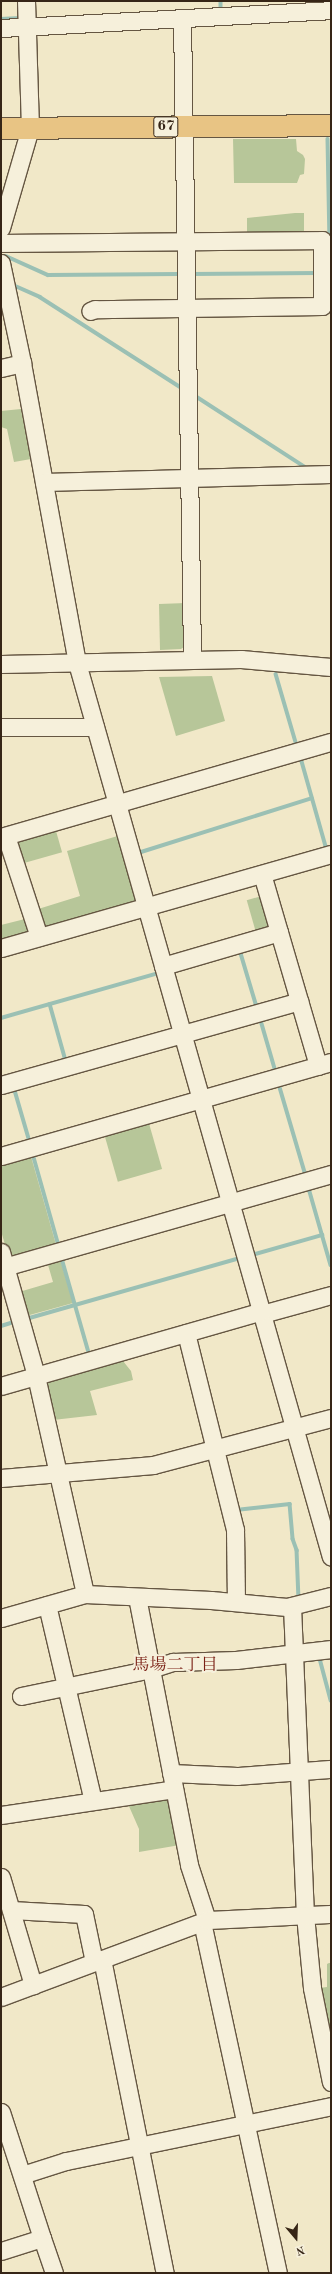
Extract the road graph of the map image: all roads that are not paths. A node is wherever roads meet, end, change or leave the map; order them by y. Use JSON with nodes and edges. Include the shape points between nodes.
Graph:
{"nodes":[{"id":1,"x":26,"y":1,"type":"edge"},
{"id":2,"x":216,"y":9,"type":"edge"},
{"id":3,"x":331,"y":10,"type":"edge"},
{"id":4,"x":182,"y":18,"type":"junction"},
{"id":5,"x":28,"y":27,"type":"junction"},
{"id":6,"x":1,"y":28,"type":"edge"},
{"id":7,"x":331,"y":125,"type":"edge"},
{"id":8,"x":183,"y":126,"type":"junction"},
{"id":9,"x":1,"y":128,"type":"edge"},
{"id":10,"x":30,"y":128,"type":"junction"},
{"id":11,"x":1,"y":228,"type":"edge"},
{"id":12,"x":185,"y":241,"type":"junction"},
{"id":13,"x":1,"y":242,"type":"edge"},
{"id":14,"x":1,"y":263,"type":"edge"},
{"id":15,"x":186,"y":308,"type":"junction"},
{"id":16,"x":90,"y":311,"type":"dead end"},
{"id":17,"x":22,"y":363,"type":"junction"},
{"id":18,"x":1,"y":368,"type":"edge"},
{"id":19,"x":331,"y":474,"type":"edge"},
{"id":20,"x":189,"y":478,"type":"junction"},
{"id":21,"x":44,"y":482,"type":"junction"},
{"id":22,"x":192,"y":659,"type":"junction"},
{"id":23,"x":77,"y":663,"type":"junction"},
{"id":24,"x":1,"y":664,"type":"edge"},
{"id":25,"x":331,"y":667,"type":"edge"},
{"id":26,"x":1,"y":727,"type":"edge"},
{"id":27,"x":95,"y":727,"type":"junction"},
{"id":28,"x":331,"y":742,"type":"edge"},
{"id":29,"x":117,"y":804,"type":"junction"},
{"id":30,"x":3,"y":836,"type":"edge"},
{"id":31,"x":331,"y":854,"type":"edge"},
{"id":32,"x":262,"y":874,"type":"junction"},
{"id":33,"x":146,"y":907,"type":"junction"},
{"id":34,"x":279,"y":932,"type":"junction"},
{"id":35,"x":38,"y":937,"type":"junction"},
{"id":36,"x":1,"y":948,"type":"edge"},
{"id":37,"x":163,"y":966,"type":"junction"},
{"id":38,"x":299,"y":1001,"type":"junction"},
{"id":39,"x":183,"y":1034,"type":"junction"},
{"id":40,"x":325,"y":1064,"type":"edge"},
{"id":41,"x":1,"y":1085,"type":"edge"},
{"id":42,"x":201,"y":1099,"type":"junction"},
{"id":43,"x":1,"y":1156,"type":"edge"},
{"id":44,"x":331,"y":1174,"type":"edge"},
{"id":45,"x":231,"y":1203,"type":"junction"},
{"id":46,"x":2,"y":1262,"type":"edge"},
{"id":47,"x":331,"y":1295,"type":"edge"},
{"id":48,"x":262,"y":1313,"type":"junction"},
{"id":49,"x":186,"y":1333,"type":"junction"},
{"id":50,"x":36,"y":1376,"type":"junction"},
{"id":51,"x":1,"y":1386,"type":"edge"},
{"id":52,"x":331,"y":1418,"type":"edge"},
{"id":53,"x":295,"y":1428,"type":"junction"},
{"id":54,"x":215,"y":1449,"type":"junction"},
{"id":55,"x":59,"y":1474,"type":"junction"},
{"id":56,"x":1,"y":1478,"type":"edge"},
{"id":57,"x":331,"y":1557,"type":"edge"},
{"id":58,"x":85,"y":1594,"type":"junction"},
{"id":59,"x":137,"y":1596,"type":"junction"},
{"id":60,"x":331,"y":1596,"type":"edge"},
{"id":61,"x":236,"y":1602,"type":"junction"},
{"id":62,"x":47,"y":1605,"type":"junction"},
{"id":63,"x":292,"y":1606,"type":"junction"},
{"id":64,"x":1,"y":1618,"type":"edge"},
{"id":65,"x":331,"y":1650,"type":"edge"},
{"id":66,"x":295,"y":1654,"type":"junction"},
{"id":67,"x":151,"y":1670,"type":"junction"},
{"id":68,"x":67,"y":1686,"type":"junction"},
{"id":69,"x":21,"y":1696,"type":"dead end"},
{"id":70,"x":331,"y":1769,"type":"edge"},
{"id":71,"x":298,"y":1771,"type":"junction"},
{"id":72,"x":172,"y":1781,"type":"junction"},
{"id":73,"x":93,"y":1801,"type":"junction"},
{"id":74,"x":1,"y":1815,"type":"edge"},
{"id":75,"x":1,"y":1877,"type":"edge"},
{"id":76,"x":11,"y":1910,"type":"junction"},
{"id":77,"x":331,"y":1914,"type":"edge"},
{"id":78,"x":305,"y":1915,"type":"junction"},
{"id":79,"x":204,"y":1921,"type":"junction"},
{"id":80,"x":98,"y":1961,"type":"junction"},
{"id":81,"x":34,"y":1985,"type":"junction"},
{"id":82,"x":1,"y":1998,"type":"edge"},
{"id":83,"x":331,"y":2082,"type":"edge"},
{"id":84,"x":331,"y":2106,"type":"edge"},
{"id":85,"x":1,"y":2112,"type":"edge"},
{"id":86,"x":245,"y":2124,"type":"junction"},
{"id":87,"x":140,"y":2146,"type":"junction"},
{"id":88,"x":22,"y":2175,"type":"junction"},
{"id":89,"x":42,"y":2238,"type":"junction"},
{"id":90,"x":1,"y":2251,"type":"edge"},
{"id":91,"x":54,"y":2273,"type":"edge"},
{"id":92,"x":165,"y":2273,"type":"edge"},
{"id":93,"x":278,"y":2273,"type":"edge"}],
"edges":[{"from":1,"to":5,"type":"street"},
{"from":2,"to":3,"type":"street"},
{"from":2,"to":4,"type":"street"},
{"from":4,"to":5,"type":"street"},
{"from":4,"to":8,"type":"street"},
{"from":5,"to":6,"type":"street"},
{"from":5,"to":10,"type":"street"},
{"from":7,"to":8,"type":"main road","number":"67"},
{"from":8,"to":10,"type":"main road","number":"67"},
{"from":8,"to":12,"type":"street"},
{"from":9,"to":10,"type":"main road","number":"67"},
{"from":10,"to":11,"type":"street"},
{"from":12,"to":13,"type":"street"},
{"from":12,"to":15,"type":"street"},
{"from":12,"to":15,"type":"street","via":[[322,240],[322,306]]},
{"from":14,"to":17,"type":"street"},
{"from":15,"to":16,"type":"street"},
{"from":15,"to":20,"type":"street"},
{"from":17,"to":18,"type":"street"},
{"from":17,"to":21,"type":"street"},
{"from":19,"to":20,"type":"street"},
{"from":20,"to":21,"type":"street"},
{"from":20,"to":22,"type":"street"},
{"from":21,"to":23,"type":"street"},
{"from":22,"to":23,"type":"street"},
{"from":22,"to":25,"type":"street","via":[[287,662]]},
{"from":23,"to":24,"type":"street"},
{"from":23,"to":27,"type":"street"},
{"from":26,"to":27,"type":"street"},
{"from":27,"to":29,"type":"street"},
{"from":28,"to":29,"type":"street"},
{"from":29,"to":30,"type":"street"},
{"from":29,"to":33,"type":"street"},
{"from":30,"to":35,"type":"street"},
{"from":31,"to":32,"type":"street"},
{"from":32,"to":33,"type":"street"},
{"from":32,"to":34,"type":"street"},
{"from":33,"to":35,"type":"street"},
{"from":33,"to":37,"type":"street"},
{"from":34,"to":37,"type":"street"},
{"from":34,"to":38,"type":"street"},
{"from":35,"to":36,"type":"street"},
{"from":37,"to":39,"type":"street"},
{"from":38,"to":39,"type":"street"},
{"from":38,"to":40,"type":"street"},
{"from":39,"to":41,"type":"street"},
{"from":39,"to":42,"type":"street"},
{"from":40,"to":42,"type":"street"},
{"from":42,"to":43,"type":"street"},
{"from":42,"to":45,"type":"street"},
{"from":44,"to":45,"type":"street"},
{"from":45,"to":46,"type":"street"},
{"from":45,"to":48,"type":"street"},
{"from":46,"to":50,"type":"street"},
{"from":47,"to":48,"type":"street"},
{"from":48,"to":49,"type":"street"},
{"from":48,"to":53,"type":"street"},
{"from":49,"to":50,"type":"street"},
{"from":49,"to":54,"type":"street"},
{"from":50,"to":51,"type":"street"},
{"from":50,"to":55,"type":"street"},
{"from":52,"to":53,"type":"street"},
{"from":53,"to":54,"type":"street"},
{"from":53,"to":57,"type":"street"},
{"from":54,"to":55,"type":"street","via":[[153,1465]]},
{"from":54,"to":61,"type":"street","via":[[235,1530]]},
{"from":55,"to":56,"type":"street"},
{"from":55,"to":58,"type":"street"},
{"from":58,"to":59,"type":"street"},
{"from":58,"to":62,"type":"street"},
{"from":59,"to":61,"type":"street"},
{"from":59,"to":67,"type":"street"},
{"from":60,"to":63,"type":"street"},
{"from":61,"to":63,"type":"street"},
{"from":62,"to":64,"type":"street"},
{"from":62,"to":68,"type":"street"},
{"from":63,"to":66,"type":"street"},
{"from":65,"to":66,"type":"street"},
{"from":66,"to":67,"type":"street","via":[[236,1660],[173,1662]]},
{"from":66,"to":71,"type":"street"},
{"from":67,"to":68,"type":"street"},
{"from":67,"to":72,"type":"street"},
{"from":68,"to":69,"type":"street"},
{"from":68,"to":73,"type":"street"},
{"from":70,"to":71,"type":"street"},
{"from":71,"to":72,"type":"street"},
{"from":71,"to":78,"type":"street"},
{"from":72,"to":73,"type":"street"},
{"from":72,"to":79,"type":"street","via":[[189,1865]]},
{"from":73,"to":74,"type":"street"},
{"from":75,"to":76,"type":"street"},
{"from":76,"to":80,"type":"street","via":[[84,1914]]},
{"from":76,"to":81,"type":"street"},
{"from":77,"to":78,"type":"street"},
{"from":78,"to":79,"type":"street"},
{"from":78,"to":83,"type":"street","via":[[312,1988]]},
{"from":79,"to":80,"type":"street"},
{"from":79,"to":86,"type":"street"},
{"from":80,"to":81,"type":"street"},
{"from":80,"to":87,"type":"street"},
{"from":81,"to":82,"type":"street"},
{"from":84,"to":86,"type":"street"},
{"from":85,"to":88,"type":"street"},
{"from":86,"to":87,"type":"street"},
{"from":86,"to":93,"type":"street"},
{"from":87,"to":88,"type":"street","via":[[66,2161]]},
{"from":87,"to":92,"type":"street"},
{"from":88,"to":89,"type":"street"},
{"from":89,"to":90,"type":"street"},
{"from":89,"to":91,"type":"street"}]}
